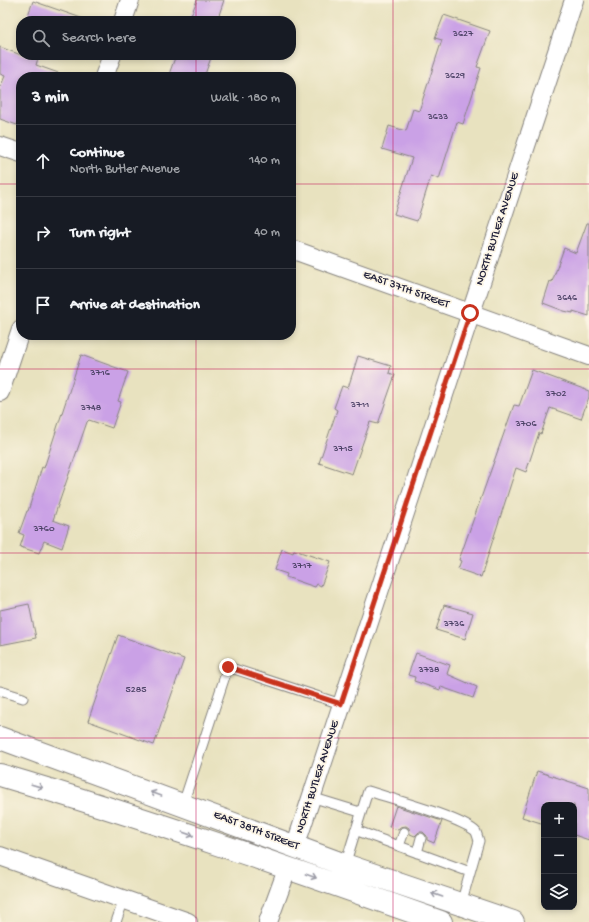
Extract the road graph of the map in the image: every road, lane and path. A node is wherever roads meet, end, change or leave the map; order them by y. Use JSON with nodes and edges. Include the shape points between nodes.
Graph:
{"nodes":[{"id":1,"x":130,"y":0,"type":"edge"},
{"id":2,"x":574,"y":0,"type":"edge"},
{"id":3,"x":125,"y":16,"type":"edge"},
{"id":4,"x":110,"y":60,"type":"edge"},
{"id":5,"x":106,"y":72,"type":"edge"},
{"id":6,"x":0,"y":146,"type":"edge"},
{"id":7,"x":16,"y":151,"type":"edge"},
{"id":8,"x":296,"y":251,"type":"edge"},
{"id":9,"x":470,"y":313,"type":"junction"},
{"id":10,"x":17,"y":340,"type":"edge"},
{"id":11,"x":589,"y":356,"type":"edge"},
{"id":12,"x":0,"y":392,"type":"edge"},
{"id":13,"x":0,"y":691,"type":"edge"},
{"id":14,"x":23,"y":698,"type":"dead end"},
{"id":15,"x":341,"y":704,"type":"junction"},
{"id":16,"x":0,"y":738,"type":"edge"},
{"id":17,"x":0,"y":775,"type":"edge"},
{"id":18,"x":311,"y":797,"type":"junction"},
{"id":19,"x":183,"y":804,"type":"junction"},
{"id":20,"x":360,"y":812,"type":"junction"},
{"id":21,"x":355,"y":830,"type":"junction"},
{"id":22,"x":404,"y":832,"type":"dead end"},
{"id":23,"x":421,"y":838,"type":"dead end"},
{"id":24,"x":295,"y":846,"type":"junction"},
{"id":25,"x":399,"y":846,"type":"junction"},
{"id":26,"x":417,"y":853,"type":"junction"},
{"id":27,"x":0,"y":856,"type":"edge"},
{"id":28,"x":345,"y":864,"type":"junction"},
{"id":29,"x":288,"y":867,"type":"junction"},
{"id":30,"x":470,"y":872,"type":"junction"},
{"id":31,"x":124,"y":899,"type":"junction"},
{"id":32,"x":461,"y":904,"type":"junction"},
{"id":33,"x":116,"y":922,"type":"edge"},
{"id":34,"x":188,"y":922,"type":"edge"},
{"id":35,"x":268,"y":922,"type":"edge"},
{"id":36,"x":441,"y":922,"type":"edge"},
{"id":37,"x":513,"y":922,"type":"edge"}],
"edges":[{"from":1,"to":3,"type":"street"},
{"from":2,"to":9,"type":"street","name":"NORTH BUTLER AVENUE"},
{"from":4,"to":5,"type":"street"},
{"from":6,"to":7,"type":"street"},
{"from":8,"to":9,"type":"street","name":"EAST 37TH STREET"},
{"from":9,"to":11,"type":"street","name":"EAST 37TH STREET"},
{"from":9,"to":15,"type":"street","name":"NORTH BUTLER AVENUE"},
{"from":10,"to":12,"type":"street"},
{"from":13,"to":14,"type":"lane"},
{"from":15,"to":18,"type":"street","name":"NORTH BUTLER AVENUE"},
{"from":15,"to":19,"type":"lane","via":[[228,667]]},
{"from":19,"to":16,"type":"main road","name":"EAST 38TH STREET","one_way":true},
{"from":17,"to":29,"type":"main road","name":"EAST 38TH STREET","one_way":true,"via":[[105,806]]},
{"from":18,"to":20,"type":"lane"},
{"from":18,"to":24,"type":"street","name":"NORTH BUTLER AVENUE"},
{"from":19,"to":24,"type":"main road","name":"EAST 38TH STREET"},
{"from":20,"to":21,"type":"lane"},
{"from":20,"to":30,"type":"lane","via":[[368,791],[429,813],[449,817],[476,832],[479,841]]},
{"from":21,"to":25,"type":"lane"},
{"from":21,"to":28,"type":"lane"},
{"from":22,"to":25,"type":"lane"},
{"from":23,"to":26,"type":"lane"},
{"from":24,"to":28,"type":"main road","name":"EAST 38TH STREET"},
{"from":25,"to":26,"type":"lane"},
{"from":26,"to":30,"type":"lane"},
{"from":27,"to":31,"type":"street"},
{"from":32,"to":28,"type":"main road","name":"EAST 38TH STREET","one_way":true},
{"from":29,"to":35,"type":"street"},
{"from":29,"to":36,"type":"main road","name":"EAST 38TH STREET","one_way":true},
{"from":30,"to":32,"type":"lane"},
{"from":31,"to":33,"type":"lane"},
{"from":31,"to":34,"type":"street"},
{"from":32,"to":37,"type":"main road","name":"EAST 38TH STREET"}]}
